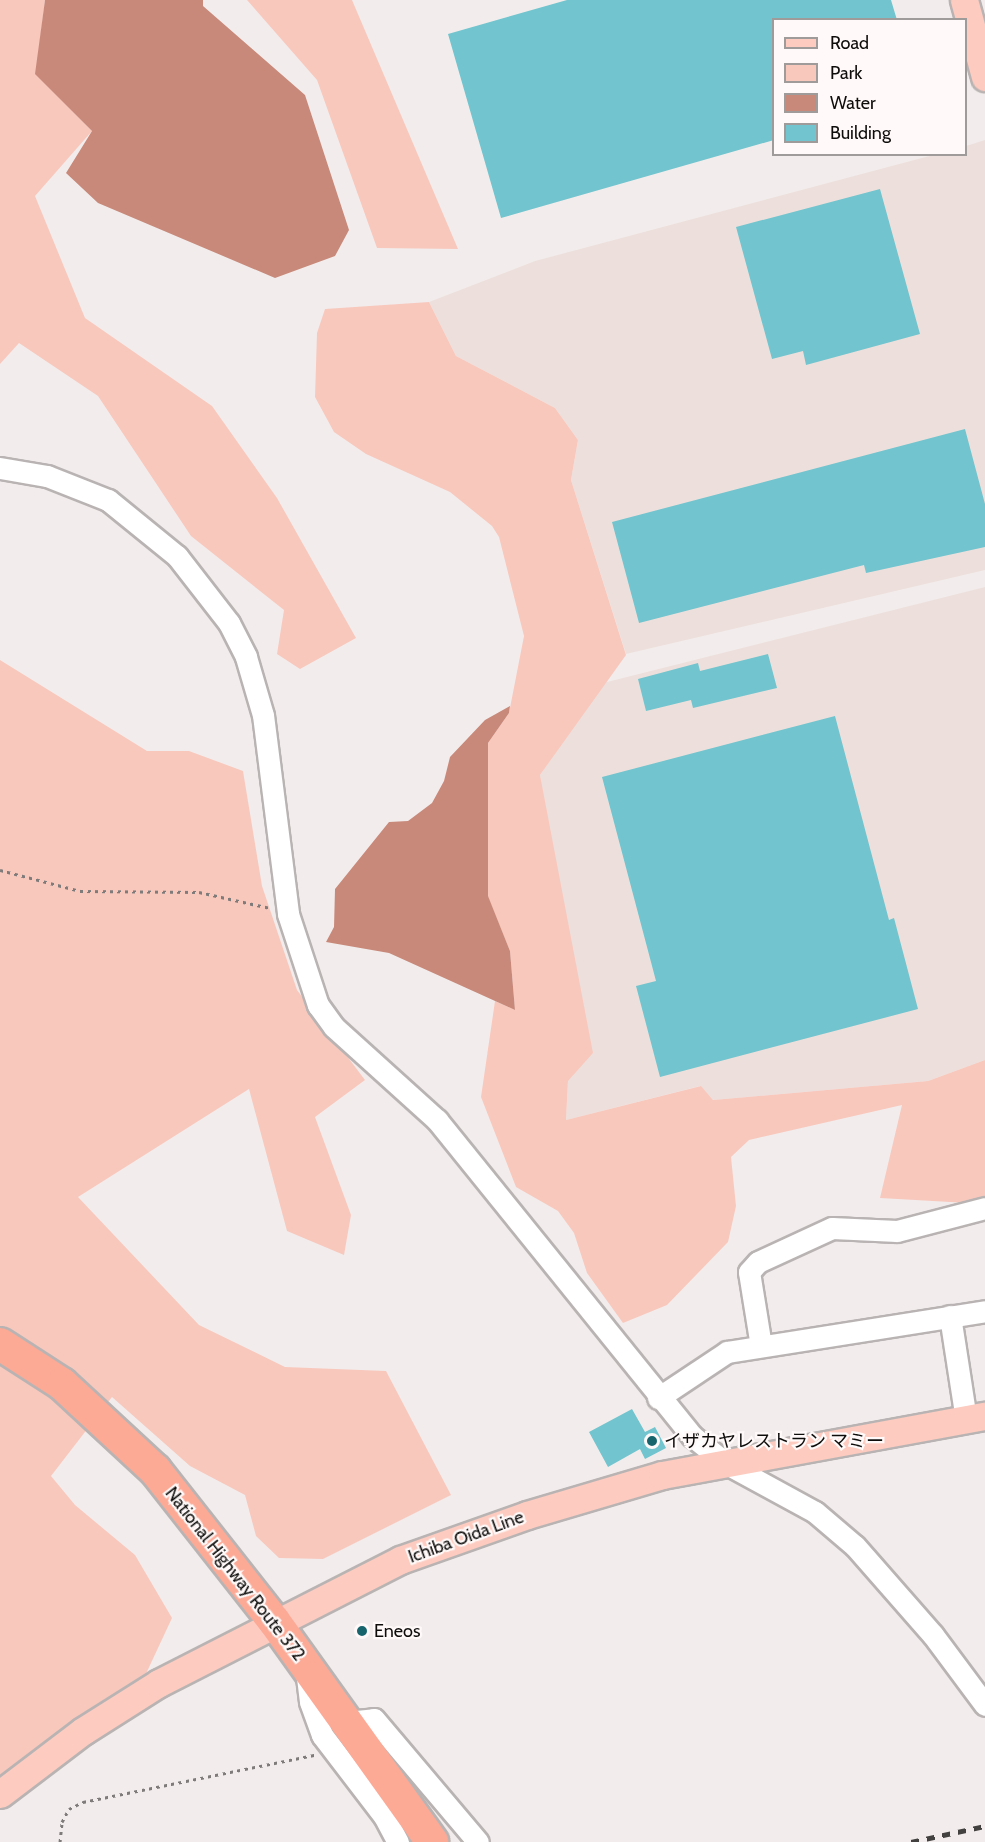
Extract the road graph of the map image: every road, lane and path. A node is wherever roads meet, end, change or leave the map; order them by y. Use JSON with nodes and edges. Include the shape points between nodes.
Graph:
{"nodes":[{"id":1,"x":964,"y":0,"type":"edge"},
{"id":2,"x":981,"y":43,"type":"edge"},
{"id":3,"x":985,"y":77,"type":"edge"},
{"id":4,"x":0,"y":468,"type":"edge"},
{"id":5,"x":0,"y":870,"type":"edge"},
{"id":6,"x":288,"y":914,"type":"junction"},
{"id":7,"x":985,"y":1208,"type":"edge"},
{"id":8,"x":985,"y":1311,"type":"edge"},
{"id":9,"x":950,"y":1316,"type":"junction"},
{"id":10,"x":0,"y":1344,"type":"edge"},
{"id":11,"x":761,"y":1346,"type":"junction"},
{"id":12,"x":658,"y":1398,"type":"junction"},
{"id":13,"x":976,"y":1418,"type":"edge"},
{"id":14,"x":728,"y":1464,"type":"junction"},
{"id":15,"x":274,"y":1621,"type":"junction"},
{"id":16,"x":306,"y":1665,"type":"junction"},
{"id":17,"x":985,"y":1705,"type":"edge"},
{"id":18,"x":347,"y":1722,"type":"junction"},
{"id":19,"x":332,"y":1752,"type":"junction"},
{"id":20,"x":0,"y":1794,"type":"edge"},
{"id":21,"x":60,"y":1842,"type":"edge"},
{"id":22,"x":398,"y":1842,"type":"edge"},
{"id":23,"x":432,"y":1842,"type":"edge"},
{"id":24,"x":478,"y":1842,"type":"edge"}],
"edges":[{"from":1,"to":2,"type":"main road"},
{"from":2,"to":3,"type":"main road"},
{"from":4,"to":6,"type":"street","via":[[48,476],[108,500],[177,556],[229,623],[246,657],[263,715]]},
{"from":5,"to":6,"type":"path","via":[[80,891],[209,894],[240,898]]},
{"from":6,"to":12,"type":"street","via":[[318,1005],[334,1026],[438,1120]]},
{"from":7,"to":11,"type":"street","via":[[897,1231],[832,1228],[758,1262],[749,1272]]},
{"from":8,"to":9,"type":"street"},
{"from":9,"to":11,"type":"street"},
{"from":9,"to":13,"type":"street"},
{"from":10,"to":15,"type":"highway","name":"National Highway Route 372","via":[[62,1384],[155,1470]]},
{"from":11,"to":12,"type":"street","via":[[727,1352]]},
{"from":12,"to":14,"type":"street","via":[[692,1436]]},
{"from":13,"to":14,"type":"main road","name":"Ichiba Oida Line"},
{"from":14,"to":15,"type":"main road","name":"Ichiba Oida Line","via":[[662,1475],[527,1515],[400,1560]]},
{"from":14,"to":17,"type":"street","via":[[786,1493],[855,1546],[933,1635]]},
{"from":15,"to":16,"type":"highway","name":"National Highway Route 372"},
{"from":15,"to":20,"type":"main road","name":"Ichiba Oida Line","via":[[83,1731]]},
{"from":16,"to":18,"type":"highway","name":"National Highway Route 372"},
{"from":16,"to":19,"type":"street","via":[[310,1702]]},
{"from":18,"to":23,"type":"highway","name":"National Highway Route 372"},
{"from":18,"to":24,"type":"street","via":[[374,1719]]},
{"from":19,"to":21,"type":"path","via":[[83,1802],[69,1809],[62,1822]]},
{"from":19,"to":22,"type":"street","via":[[384,1816]]}]}
